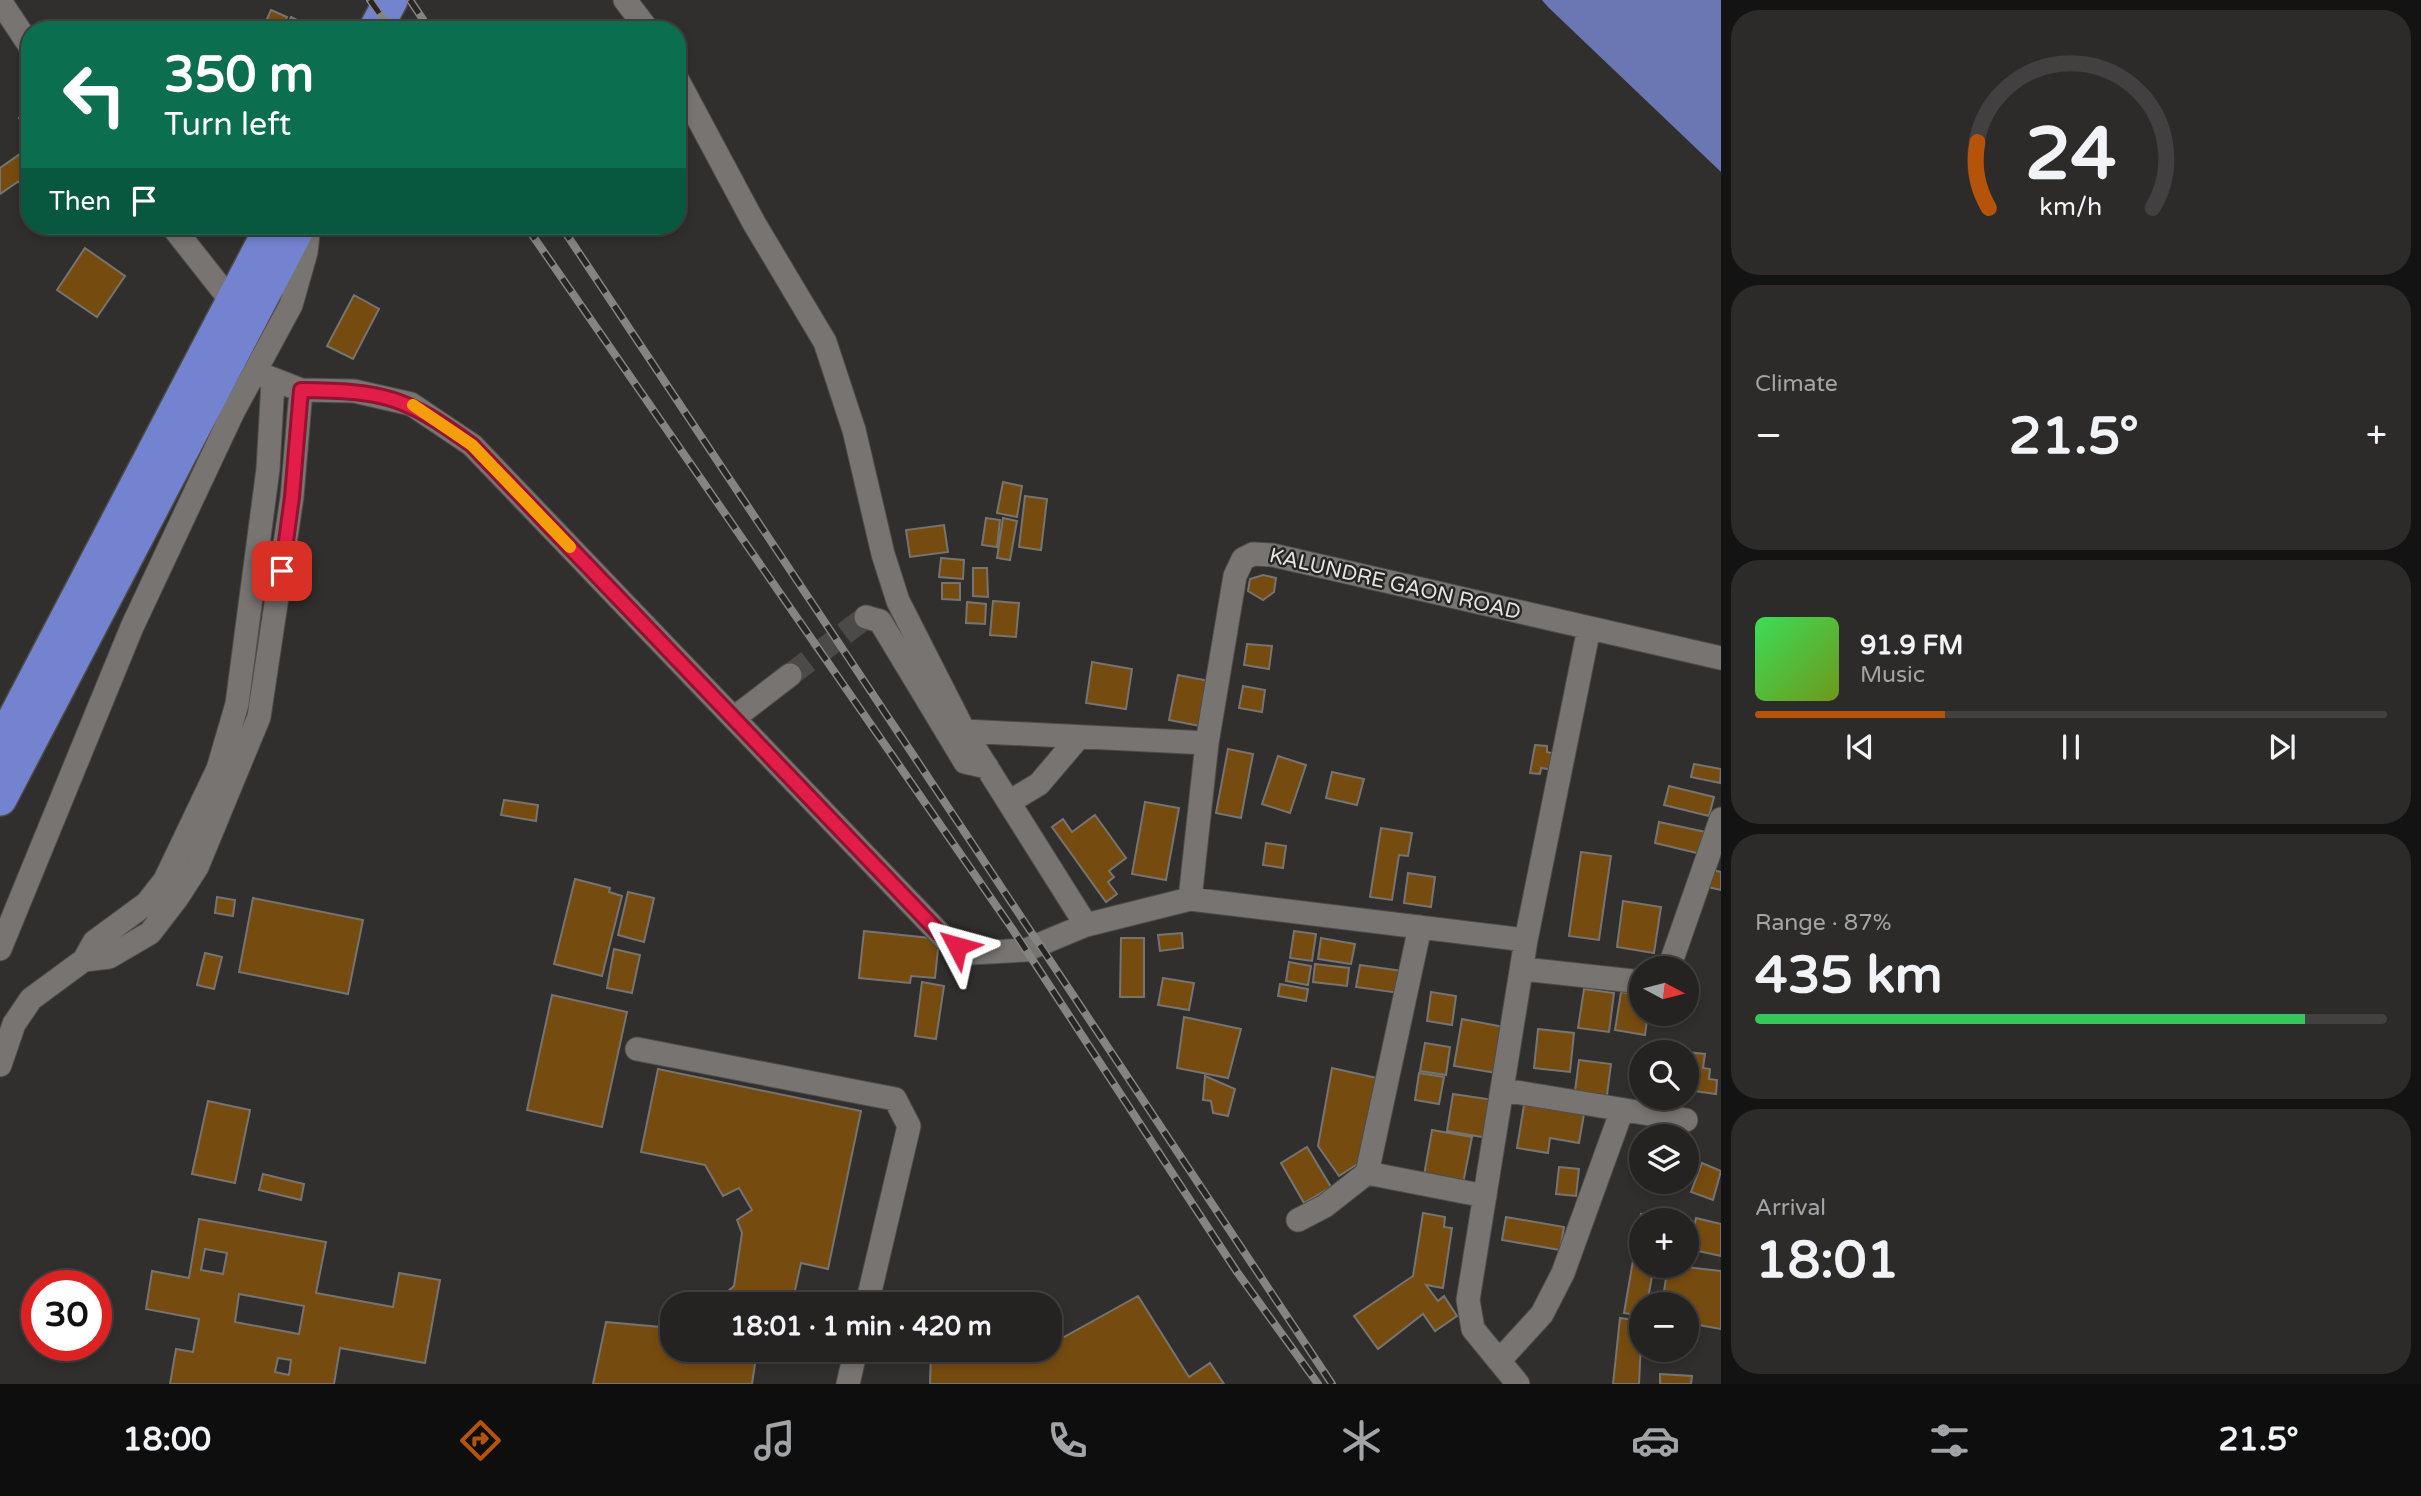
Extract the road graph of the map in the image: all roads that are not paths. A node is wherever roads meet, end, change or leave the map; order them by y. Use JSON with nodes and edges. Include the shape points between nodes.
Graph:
{"nodes":[{"id":1,"x":391,"y":0,"type":"edge"},
{"id":2,"x":416,"y":0,"type":"edge"},
{"id":3,"x":625,"y":0,"type":"edge"},
{"id":4,"x":0,"y":1,"type":"edge"},
{"id":5,"x":380,"y":21,"type":"edge"},
{"id":6,"x":406,"y":21,"type":"edge"},
{"id":7,"x":641,"y":21,"type":"edge"},
{"id":8,"x":21,"y":32,"type":"edge"},
{"id":9,"x":686,"y":96,"type":"edge"},
{"id":10,"x":179,"y":235,"type":"edge"},
{"id":11,"x":270,"y":235,"type":"edge"},
{"id":12,"x":294,"y":235,"type":"edge"},
{"id":13,"x":308,"y":235,"type":"edge"},
{"id":14,"x":250,"y":323,"type":"junction"},
{"id":15,"x":264,"y":377,"type":"junction"},
{"id":16,"x":301,"y":390,"type":"junction"},
{"id":17,"x":203,"y":441,"type":"junction"},
{"id":18,"x":866,"y":617,"type":"dead end"},
{"id":19,"x":1589,"y":628,"type":"junction"},
{"id":20,"x":1721,"y":658,"type":"edge"},
{"id":21,"x":790,"y":675,"type":"tunnel mouth"},
{"id":22,"x":734,"y":718,"type":"junction"},
{"id":23,"x":964,"y":731,"type":"junction"},
{"id":24,"x":1079,"y":737,"type":"junction"},
{"id":25,"x":1207,"y":743,"type":"junction"},
{"id":26,"x":0,"y":746,"type":"edge"},
{"id":27,"x":986,"y":766,"type":"junction"},
{"id":28,"x":0,"y":799,"type":"edge"},
{"id":29,"x":1009,"y":802,"type":"junction"},
{"id":30,"x":1721,"y":819,"type":"edge"},
{"id":31,"x":1190,"y":899,"type":"junction"},
{"id":32,"x":1086,"y":925,"type":"junction"},
{"id":33,"x":1420,"y":927,"type":"junction"},
{"id":34,"x":1526,"y":940,"type":"junction"},
{"id":35,"x":0,"y":949,"type":"edge"},
{"id":36,"x":1673,"y":956,"type":"edge"},
{"id":37,"x":84,"y":960,"type":"junction"},
{"id":38,"x":1523,"y":969,"type":"junction"},
{"id":39,"x":1629,"y":981,"type":"edge"},
{"id":40,"x":637,"y":1049,"type":"dead end"},
{"id":41,"x":0,"y":1065,"type":"edge"},
{"id":42,"x":1503,"y":1090,"type":"junction"},
{"id":43,"x":1622,"y":1110,"type":"junction"},
{"id":44,"x":1686,"y":1119,"type":"dead end"},
{"id":45,"x":1367,"y":1173,"type":"junction"},
{"id":46,"x":1485,"y":1196,"type":"junction"},
{"id":47,"x":1298,"y":1220,"type":"dead end"},
{"id":48,"x":870,"y":1292,"type":"edge"},
{"id":49,"x":1499,"y":1361,"type":"junction"},
{"id":50,"x":853,"y":1362,"type":"edge"},
{"id":51,"x":848,"y":1384,"type":"edge"},
{"id":52,"x":1518,"y":1384,"type":"edge"}],
"edges":[{"from":1,"to":5,"type":"highway"},
{"from":2,"to":6,"type":"highway"},
{"from":3,"to":7,"type":"street"},
{"from":4,"to":8,"type":"street"},
{"from":9,"to":23,"type":"street","via":[[825,342],[854,430],[898,601]]},
{"from":10,"to":14,"type":"street"},
{"from":11,"to":14,"type":"highway"},
{"from":12,"to":14,"type":"highway"},
{"from":13,"to":14,"type":"street","via":[[291,304]]},
{"from":14,"to":15,"type":"street"},
{"from":14,"to":17,"type":"highway"},
{"from":14,"to":26,"type":"highway"},
{"from":15,"to":16,"type":"street"},
{"from":15,"to":17,"type":"street"},
{"from":15,"to":37,"type":"street","via":[[261,528],[230,736],[165,880],[147,903],[94,942]]},
{"from":16,"to":22,"type":"street","via":[[354,391],[411,404],[472,445]]},
{"from":16,"to":37,"type":"street","via":[[292,497],[259,717],[197,867],[177,898],[150,933],[108,957]]},
{"from":17,"to":28,"type":"highway"},
{"from":17,"to":35,"type":"street"},
{"from":18,"to":27,"type":"street","via":[[880,621],[965,762]]},
{"from":19,"to":20,"type":"street","name":"KALUNDRE GAON ROAD"},
{"from":19,"to":25,"type":"street","name":"KALUNDRE GAON ROAD","via":[[1253,554],[1243,559],[1235,576]]},
{"from":19,"to":34,"type":"street"},
{"from":21,"to":22,"type":"street"},
{"from":22,"to":32,"type":"street","via":[[944,938],[971,953],[1026,950]]},
{"from":23,"to":24,"type":"street"},
{"from":23,"to":27,"type":"street"},
{"from":24,"to":25,"type":"street"},
{"from":24,"to":29,"type":"street","via":[[1039,784]]},
{"from":25,"to":31,"type":"street","name":"KALUNDRE GAON ROAD"},
{"from":27,"to":29,"type":"street"},
{"from":29,"to":32,"type":"street"},
{"from":30,"to":36,"type":"street"},
{"from":31,"to":32,"type":"street"},
{"from":31,"to":33,"type":"street"},
{"from":33,"to":34,"type":"street"},
{"from":33,"to":45,"type":"street"},
{"from":34,"to":38,"type":"street"},
{"from":37,"to":41,"type":"street","via":[[31,999],[14,1024]]},
{"from":38,"to":39,"type":"street"},
{"from":38,"to":42,"type":"street"},
{"from":40,"to":48,"type":"street","via":[[895,1099],[909,1126]]},
{"from":42,"to":43,"type":"street"},
{"from":42,"to":46,"type":"street"},
{"from":43,"to":44,"type":"street"},
{"from":43,"to":49,"type":"street","via":[[1563,1273],[1542,1314]]},
{"from":45,"to":46,"type":"street"},
{"from":45,"to":47,"type":"street","via":[[1325,1206]]},
{"from":46,"to":49,"type":"street","via":[[1468,1300],[1473,1329]]},
{"from":49,"to":52,"type":"street"},
{"from":50,"to":51,"type":"street"}]}
